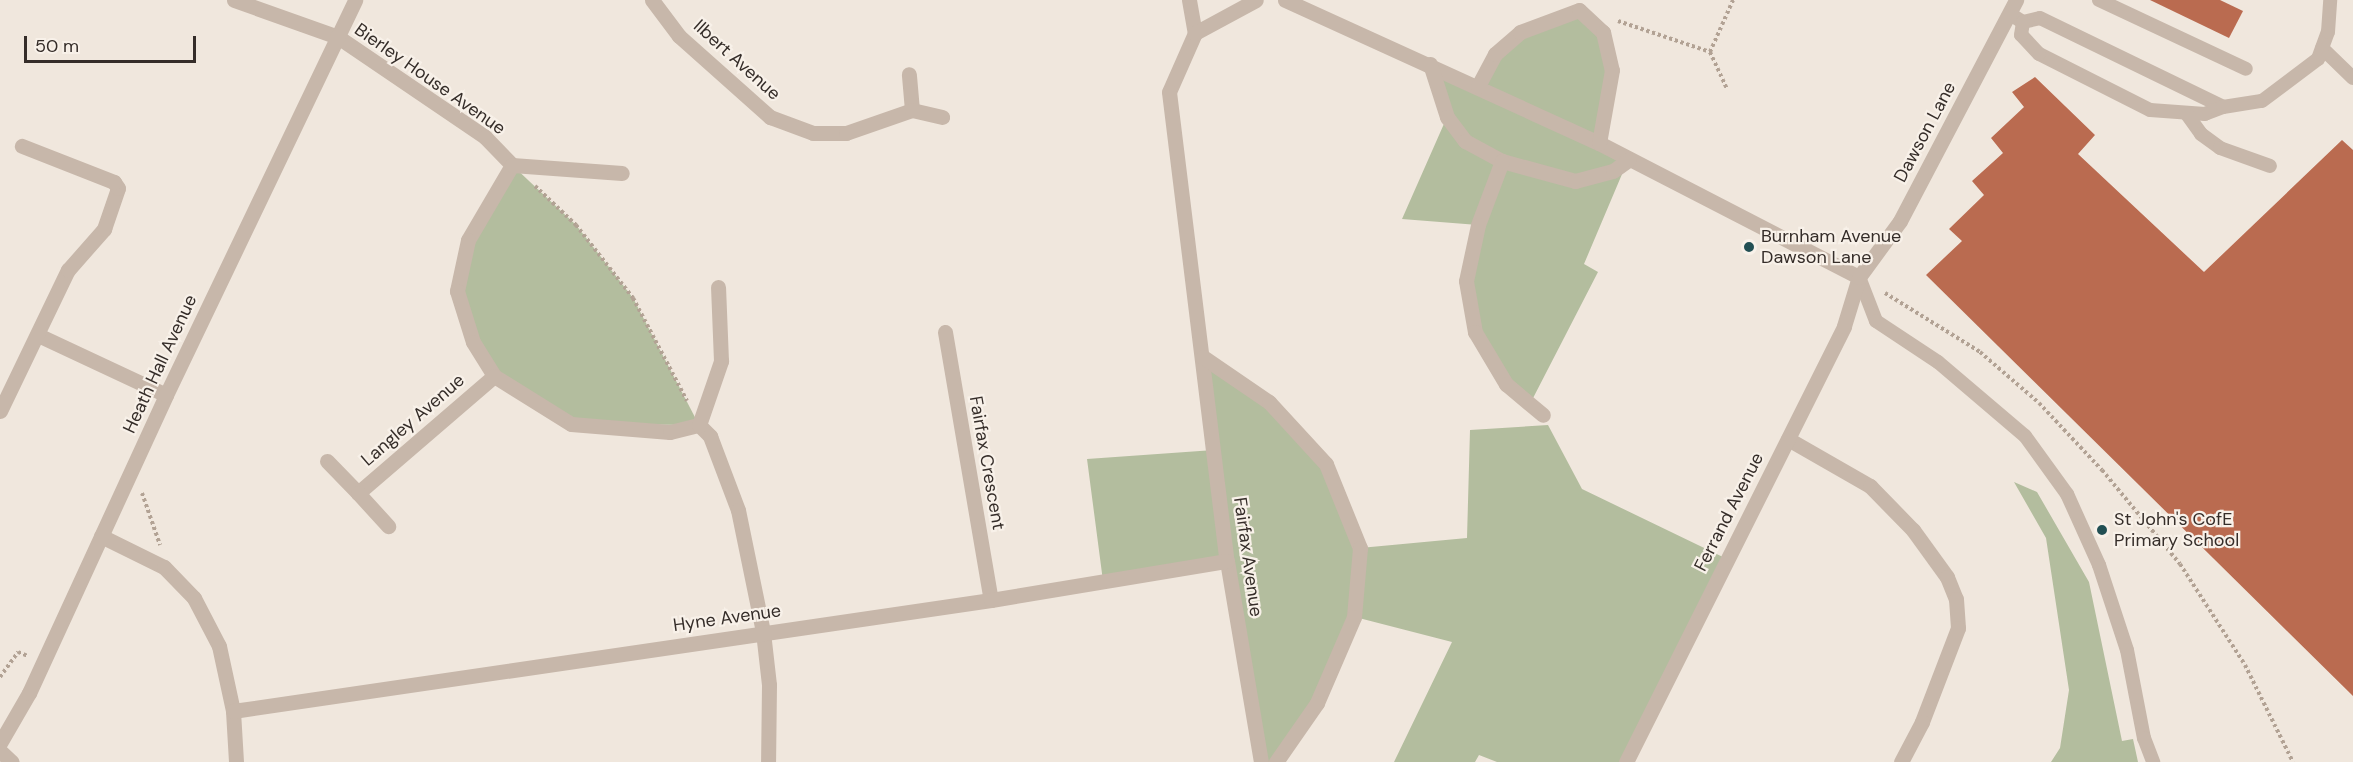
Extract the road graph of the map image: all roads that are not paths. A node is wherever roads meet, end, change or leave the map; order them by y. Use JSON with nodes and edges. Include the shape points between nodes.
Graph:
{"nodes":[{"id":1,"x":234,"y":0,"type":"edge"},
{"id":2,"x":355,"y":0,"type":"edge"},
{"id":3,"x":652,"y":0,"type":"edge"},
{"id":4,"x":1189,"y":0,"type":"edge"},
{"id":5,"x":1256,"y":0,"type":"edge"},
{"id":6,"x":1285,"y":0,"type":"edge"},
{"id":7,"x":2016,"y":0,"type":"edge"},
{"id":8,"x":2099,"y":0,"type":"edge"},
{"id":9,"x":2330,"y":0,"type":"edge"},
{"id":10,"x":2010,"y":14,"type":"junction"},
{"id":11,"x":2023,"y":22,"type":"junction"},
{"id":12,"x":1196,"y":33,"type":"junction"},
{"id":13,"x":338,"y":38,"type":"junction"},
{"id":14,"x":2322,"y":48,"type":"junction"},
{"id":15,"x":1430,"y":64,"type":"junction"},
{"id":16,"x":2246,"y":69,"type":"dead end"},
{"id":17,"x":909,"y":74,"type":"dead end"},
{"id":18,"x":2353,"y":78,"type":"edge"},
{"id":19,"x":1479,"y":86,"type":"junction"},
{"id":20,"x":2223,"y":107,"type":"junction"},
{"id":21,"x":912,"y":110,"type":"junction"},
{"id":22,"x":2186,"y":113,"type":"junction"},
{"id":23,"x":942,"y":117,"type":"dead end"},
{"id":24,"x":1599,"y":143,"type":"junction"},
{"id":25,"x":22,"y":146,"type":"dead end"},
{"id":26,"x":1628,"y":160,"type":"junction"},
{"id":27,"x":1502,"y":161,"type":"junction"},
{"id":28,"x":512,"y":165,"type":"junction"},
{"id":29,"x":2270,"y":166,"type":"dead end"},
{"id":30,"x":622,"y":173,"type":"dead end"},
{"id":31,"x":1859,"y":277,"type":"junction"},
{"id":32,"x":718,"y":287,"type":"dead end"},
{"id":33,"x":945,"y":332,"type":"dead end"},
{"id":34,"x":38,"y":335,"type":"junction"},
{"id":35,"x":1203,"y":357,"type":"junction"},
{"id":36,"x":494,"y":376,"type":"junction"},
{"id":37,"x":166,"y":395,"type":"junction"},
{"id":38,"x":0,"y":411,"type":"edge"},
{"id":39,"x":1543,"y":415,"type":"dead end"},
{"id":40,"x":699,"y":425,"type":"junction"},
{"id":41,"x":1788,"y":438,"type":"junction"},
{"id":42,"x":327,"y":461,"type":"dead end"},
{"id":43,"x":358,"y":493,"type":"junction"},
{"id":44,"x":388,"y":526,"type":"dead end"},
{"id":45,"x":101,"y":536,"type":"junction"},
{"id":46,"x":1227,"y":561,"type":"junction"},
{"id":47,"x":991,"y":600,"type":"junction"},
{"id":48,"x":763,"y":632,"type":"junction"},
{"id":49,"x":233,"y":711,"type":"junction"},
{"id":50,"x":0,"y":743,"type":"edge"},
{"id":51,"x":0,"y":751,"type":"edge"},
{"id":52,"x":12,"y":762,"type":"edge"},
{"id":53,"x":236,"y":762,"type":"edge"},
{"id":54,"x":768,"y":762,"type":"edge"},
{"id":55,"x":1260,"y":762,"type":"edge"},
{"id":56,"x":1275,"y":762,"type":"edge"},
{"id":57,"x":1626,"y":762,"type":"edge"},
{"id":58,"x":1901,"y":762,"type":"edge"},
{"id":59,"x":2153,"y":762,"type":"edge"}],
"edges":[{"from":1,"to":13,"type":"street","name":"Bierley House Avenue"},
{"from":2,"to":13,"type":"street","name":"Heath Hall Avenue"},
{"from":3,"to":21,"type":"street","name":"Ilbert Avenue","via":[[679,36],[771,117],[813,133],[846,133]]},
{"from":4,"to":12,"type":"street"},
{"from":5,"to":12,"type":"street"},
{"from":6,"to":15,"type":"street"},
{"from":7,"to":10,"type":"street","name":"Dawson Lane"},
{"from":8,"to":16,"type":"lane"},
{"from":9,"to":14,"type":"lane","via":[[2328,32]]},
{"from":10,"to":11,"type":"lane"},
{"from":10,"to":31,"type":"street","name":"Dawson Lane","via":[[1900,222]]},
{"from":11,"to":20,"type":"lane","via":[[2040,18]]},
{"from":11,"to":22,"type":"lane","via":[[2021,35],[2039,54],[2150,110]]},
{"from":12,"to":35,"type":"street","name":"Fairfax Avenue","via":[[1169,92]]},
{"from":13,"to":28,"type":"street","name":"Bierley House Avenue","via":[[484,137]]},
{"from":13,"to":37,"type":"street","name":"Heath Hall Avenue"},
{"from":14,"to":18,"type":"lane"},
{"from":14,"to":20,"type":"lane","via":[[2318,59],[2262,101]]},
{"from":15,"to":19,"type":"street"},
{"from":15,"to":27,"type":"street","via":[[1447,117],[1465,141]]},
{"from":17,"to":21,"type":"street"},
{"from":19,"to":24,"type":"street"},
{"from":19,"to":24,"type":"street","via":[[1495,54],[1520,32],[1579,10],[1602,32],[1612,70]]},
{"from":20,"to":22,"type":"lane","via":[[2205,114]]},
{"from":21,"to":23,"type":"street"},
{"from":22,"to":29,"type":"lane","via":[[2201,134],[2220,148]]},
{"from":24,"to":26,"type":"street"},
{"from":25,"to":34,"type":"street","via":[[114,182],[118,188],[104,229],[68,270]]},
{"from":26,"to":27,"type":"street","via":[[1613,171],[1575,181]]},
{"from":26,"to":31,"type":"street"},
{"from":27,"to":39,"type":"street","via":[[1478,225],[1466,281],[1475,332],[1506,384]]},
{"from":28,"to":30,"type":"street"},
{"from":28,"to":36,"type":"street","via":[[468,240],[458,291],[473,342]]},
{"from":31,"to":41,"type":"street","name":"Ferrand Avenue","via":[[1844,326]]},
{"from":31,"to":59,"type":"lane","via":[[1876,321],[1938,362],[2025,436],[2067,495],[2099,565],[2127,650]]},
{"from":32,"to":40,"type":"street","via":[[720,361]]},
{"from":33,"to":47,"type":"street","name":"Fairfax Crescent"},
{"from":34,"to":37,"type":"street"},
{"from":34,"to":38,"type":"street"},
{"from":35,"to":46,"type":"street","name":"Fairfax Avenue"},
{"from":35,"to":56,"type":"street","via":[[1269,402],[1326,464],[1360,548],[1354,617],[1317,703]]},
{"from":36,"to":40,"type":"street","via":[[572,424],[670,432]]},
{"from":36,"to":43,"type":"street","name":"Langley Avenue"},
{"from":37,"to":45,"type":"street","name":"Heath Hall Avenue"},
{"from":40,"to":48,"type":"street","via":[[710,436],[738,510]]},
{"from":41,"to":57,"type":"street","name":"Ferrand Avenue"},
{"from":41,"to":58,"type":"street","via":[[1870,486],[1913,530],[1947,577],[1956,599],[1958,627],[1922,722]]},
{"from":42,"to":43,"type":"street","name":"Langley Avenue"},
{"from":43,"to":44,"type":"street","name":"Langley Avenue"},
{"from":45,"to":49,"type":"street","via":[[155,562],[194,598],[219,646]]},
{"from":45,"to":50,"type":"street","name":"Heath Hall Avenue","via":[[44,662]]},
{"from":46,"to":47,"type":"street","name":"Hyne Avenue"},
{"from":46,"to":55,"type":"street","name":"Fairfax Avenue"},
{"from":47,"to":48,"type":"street","name":"Hyne Avenue"},
{"from":48,"to":49,"type":"street","name":"Hyne Avenue"},
{"from":48,"to":54,"type":"street","via":[[769,685]]},
{"from":49,"to":53,"type":"street"},
{"from":51,"to":52,"type":"street"}]}
